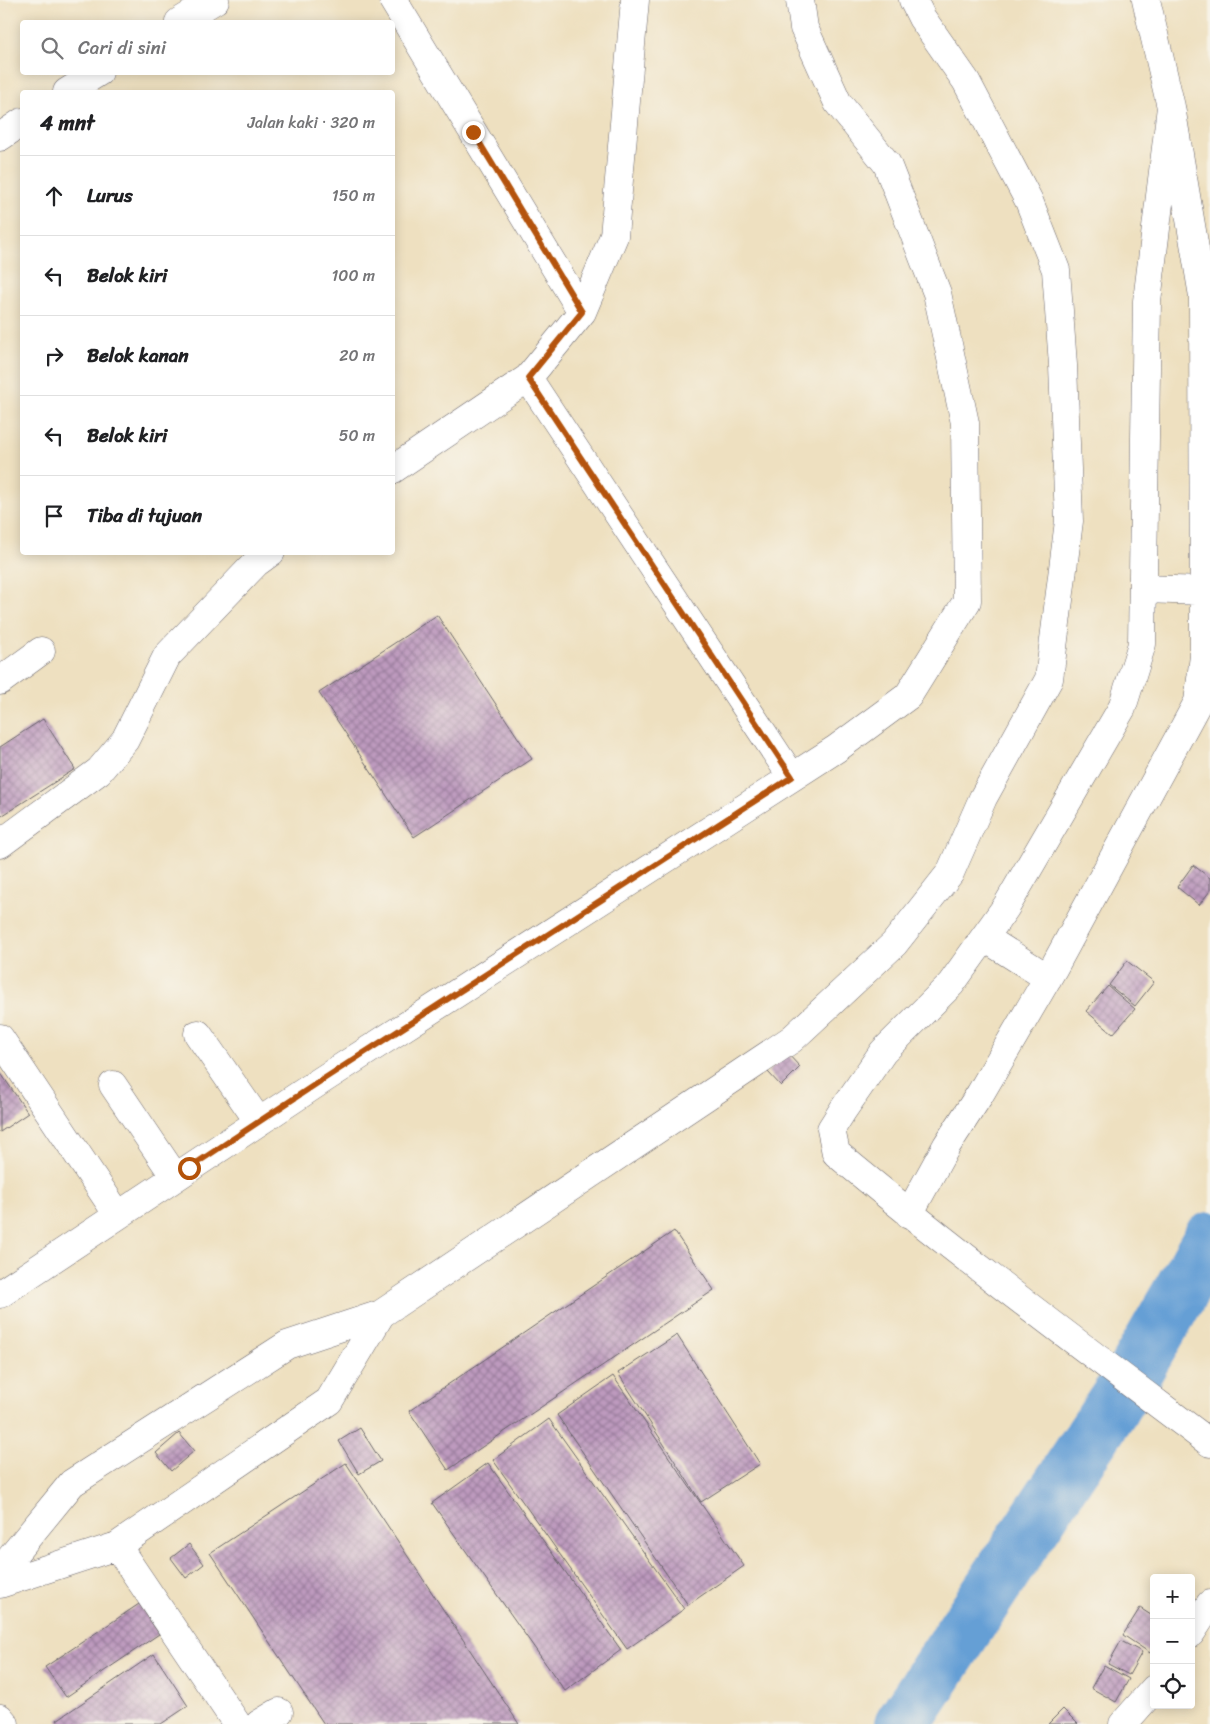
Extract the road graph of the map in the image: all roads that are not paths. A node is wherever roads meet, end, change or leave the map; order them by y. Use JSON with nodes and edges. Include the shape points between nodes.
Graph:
{"nodes":[{"id":1,"x":215,"y":0,"type":"edge"},
{"id":2,"x":393,"y":0,"type":"edge"},
{"id":3,"x":635,"y":0,"type":"edge"},
{"id":4,"x":800,"y":0,"type":"edge"},
{"id":5,"x":913,"y":0,"type":"edge"},
{"id":6,"x":1146,"y":0,"type":"edge"},
{"id":7,"x":182,"y":20,"type":"edge"},
{"id":8,"x":94,"y":75,"type":"edge"},
{"id":9,"x":70,"y":90,"type":"edge"},
{"id":10,"x":1171,"y":107,"type":"junction"},
{"id":11,"x":20,"y":123,"type":"edge"},
{"id":12,"x":0,"y":137,"type":"edge"},
{"id":13,"x":582,"y":312,"type":"junction"},
{"id":14,"x":528,"y":378,"type":"junction"},
{"id":15,"x":395,"y":468,"type":"edge"},
{"id":16,"x":267,"y":555,"type":"edge"},
{"id":17,"x":1143,"y":589,"type":"junction"},
{"id":18,"x":1204,"y":591,"type":"junction"},
{"id":19,"x":41,"y":651,"type":"dead end"},
{"id":20,"x":0,"y":682,"type":"edge"},
{"id":21,"x":792,"y":777,"type":"junction"},
{"id":22,"x":0,"y":844,"type":"edge"},
{"id":23,"x":985,"y":938,"type":"junction"},
{"id":24,"x":1048,"y":978,"type":"junction"},
{"id":25,"x":198,"y":1034,"type":"dead end"},
{"id":26,"x":0,"y":1038,"type":"edge"},
{"id":27,"x":113,"y":1085,"type":"dead end"},
{"id":28,"x":259,"y":1122,"type":"junction"},
{"id":29,"x":175,"y":1177,"type":"junction"},
{"id":30,"x":909,"y":1214,"type":"junction"},
{"id":31,"x":118,"y":1215,"type":"junction"},
{"id":32,"x":0,"y":1294,"type":"edge"},
{"id":33,"x":381,"y":1314,"type":"junction"},
{"id":34,"x":1210,"y":1443,"type":"edge"},
{"id":35,"x":117,"y":1546,"type":"junction"},
{"id":36,"x":0,"y":1571,"type":"edge"},
{"id":37,"x":0,"y":1584,"type":"edge"},
{"id":38,"x":1210,"y":1604,"type":"edge"},
{"id":39,"x":1195,"y":1627,"type":"edge"},
{"id":40,"x":1150,"y":1694,"type":"edge"},
{"id":41,"x":0,"y":1718,"type":"edge"},
{"id":42,"x":5,"y":1724,"type":"edge"},
{"id":43,"x":237,"y":1724,"type":"edge"},
{"id":44,"x":1123,"y":1724,"type":"edge"}],
"edges":[{"from":1,"to":7,"type":"main road"},
{"from":2,"to":13,"type":"main road"},
{"from":3,"to":13,"type":"main road","via":[[614,236]]},
{"from":4,"to":21,"type":"main road","via":[[804,28],[838,103],[887,164],[937,293],[965,423],[967,601],[908,696]]},
{"from":5,"to":33,"type":"main road","via":[[966,81],[1029,201],[1056,270],[1064,365],[1070,521],[1049,679],[983,798],[950,873],[894,944],[792,1039]]},
{"from":6,"to":10,"type":"main road"},
{"from":8,"to":9,"type":"main road"},
{"from":10,"to":17,"type":"main road","via":[[1147,301]]},
{"from":10,"to":18,"type":"main road","via":[[1203,296]]},
{"from":11,"to":12,"type":"main road"},
{"from":13,"to":14,"type":"main road"},
{"from":14,"to":15,"type":"main road"},
{"from":14,"to":21,"type":"main road"},
{"from":16,"to":22,"type":"main road","via":[[167,656],[125,740],[99,771]]},
{"from":17,"to":18,"type":"main road"},
{"from":17,"to":23,"type":"main road","via":[[1142,644],[1122,708]]},
{"from":18,"to":24,"type":"main road","via":[[1204,656],[1198,702]]},
{"from":19,"to":20,"type":"main road"},
{"from":21,"to":28,"type":"main road"},
{"from":23,"to":24,"type":"main road"},
{"from":23,"to":30,"type":"main road","via":[[951,984],[883,1052],[832,1129],[836,1153]]},
{"from":24,"to":30,"type":"main road","via":[[947,1144]]},
{"from":25,"to":28,"type":"main road"},
{"from":26,"to":31,"type":"main road"},
{"from":27,"to":29,"type":"main road"},
{"from":28,"to":29,"type":"main road"},
{"from":29,"to":31,"type":"main road"},
{"from":30,"to":34,"type":"main road"},
{"from":31,"to":32,"type":"main road"},
{"from":33,"to":35,"type":"main road","via":[[329,1401]]},
{"from":33,"to":36,"type":"main road","via":[[287,1346],[72,1483]]},
{"from":35,"to":37,"type":"main road"},
{"from":35,"to":43,"type":"main road"},
{"from":38,"to":39,"type":"main road"},
{"from":40,"to":44,"type":"main road"},
{"from":41,"to":42,"type":"main road"}]}
